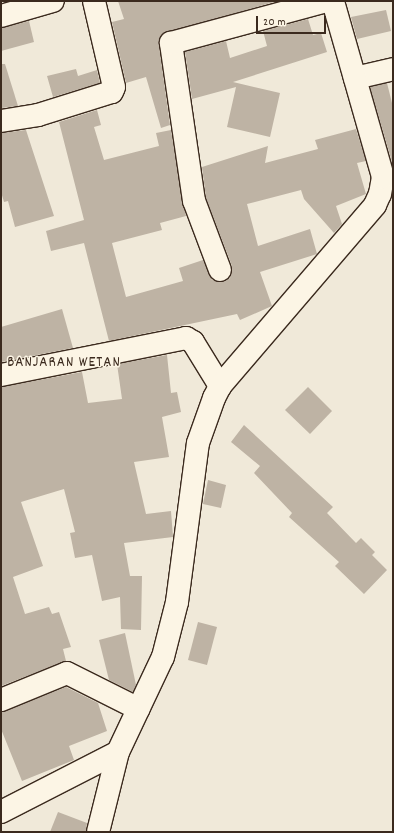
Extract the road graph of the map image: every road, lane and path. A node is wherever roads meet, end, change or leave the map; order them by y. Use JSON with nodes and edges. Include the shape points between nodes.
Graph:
{"nodes":[{"id":1,"x":53,"y":1,"type":"edge"},
{"id":2,"x":94,"y":1,"type":"edge"},
{"id":3,"x":327,"y":1,"type":"edge"},
{"id":4,"x":333,"y":1,"type":"edge"},
{"id":5,"x":1,"y":16,"type":"edge"},
{"id":6,"x":393,"y":69,"type":"edge"},
{"id":7,"x":355,"y":78,"type":"junction"},
{"id":8,"x":1,"y":122,"type":"edge"},
{"id":9,"x":220,"y":270,"type":"dead end"},
{"id":10,"x":1,"y":375,"type":"edge"},
{"id":11,"x":220,"y":386,"type":"junction"},
{"id":12,"x":1,"y":700,"type":"edge"},
{"id":13,"x":139,"y":709,"type":"junction"},
{"id":14,"x":118,"y":752,"type":"junction"},
{"id":15,"x":1,"y":812,"type":"edge"},
{"id":16,"x":98,"y":832,"type":"edge"}],
"edges":[{"from":1,"to":5,"type":"street"},
{"from":2,"to":8,"type":"street","via":[[114,87],[112,92],[38,115]]},
{"from":3,"to":9,"type":"street","via":[[171,43],[194,201]]},
{"from":4,"to":7,"type":"street"},
{"from":6,"to":7,"type":"street"},
{"from":7,"to":11,"type":"street","via":[[383,177],[375,205]]},
{"from":10,"to":11,"type":"street","via":[[186,338],[193,342]]},
{"from":11,"to":13,"type":"street","via":[[198,444],[177,602],[164,657]]},
{"from":12,"to":13,"type":"street","via":[[67,673]]},
{"from":13,"to":14,"type":"street"},
{"from":14,"to":15,"type":"street"},
{"from":14,"to":16,"type":"street"}]}
